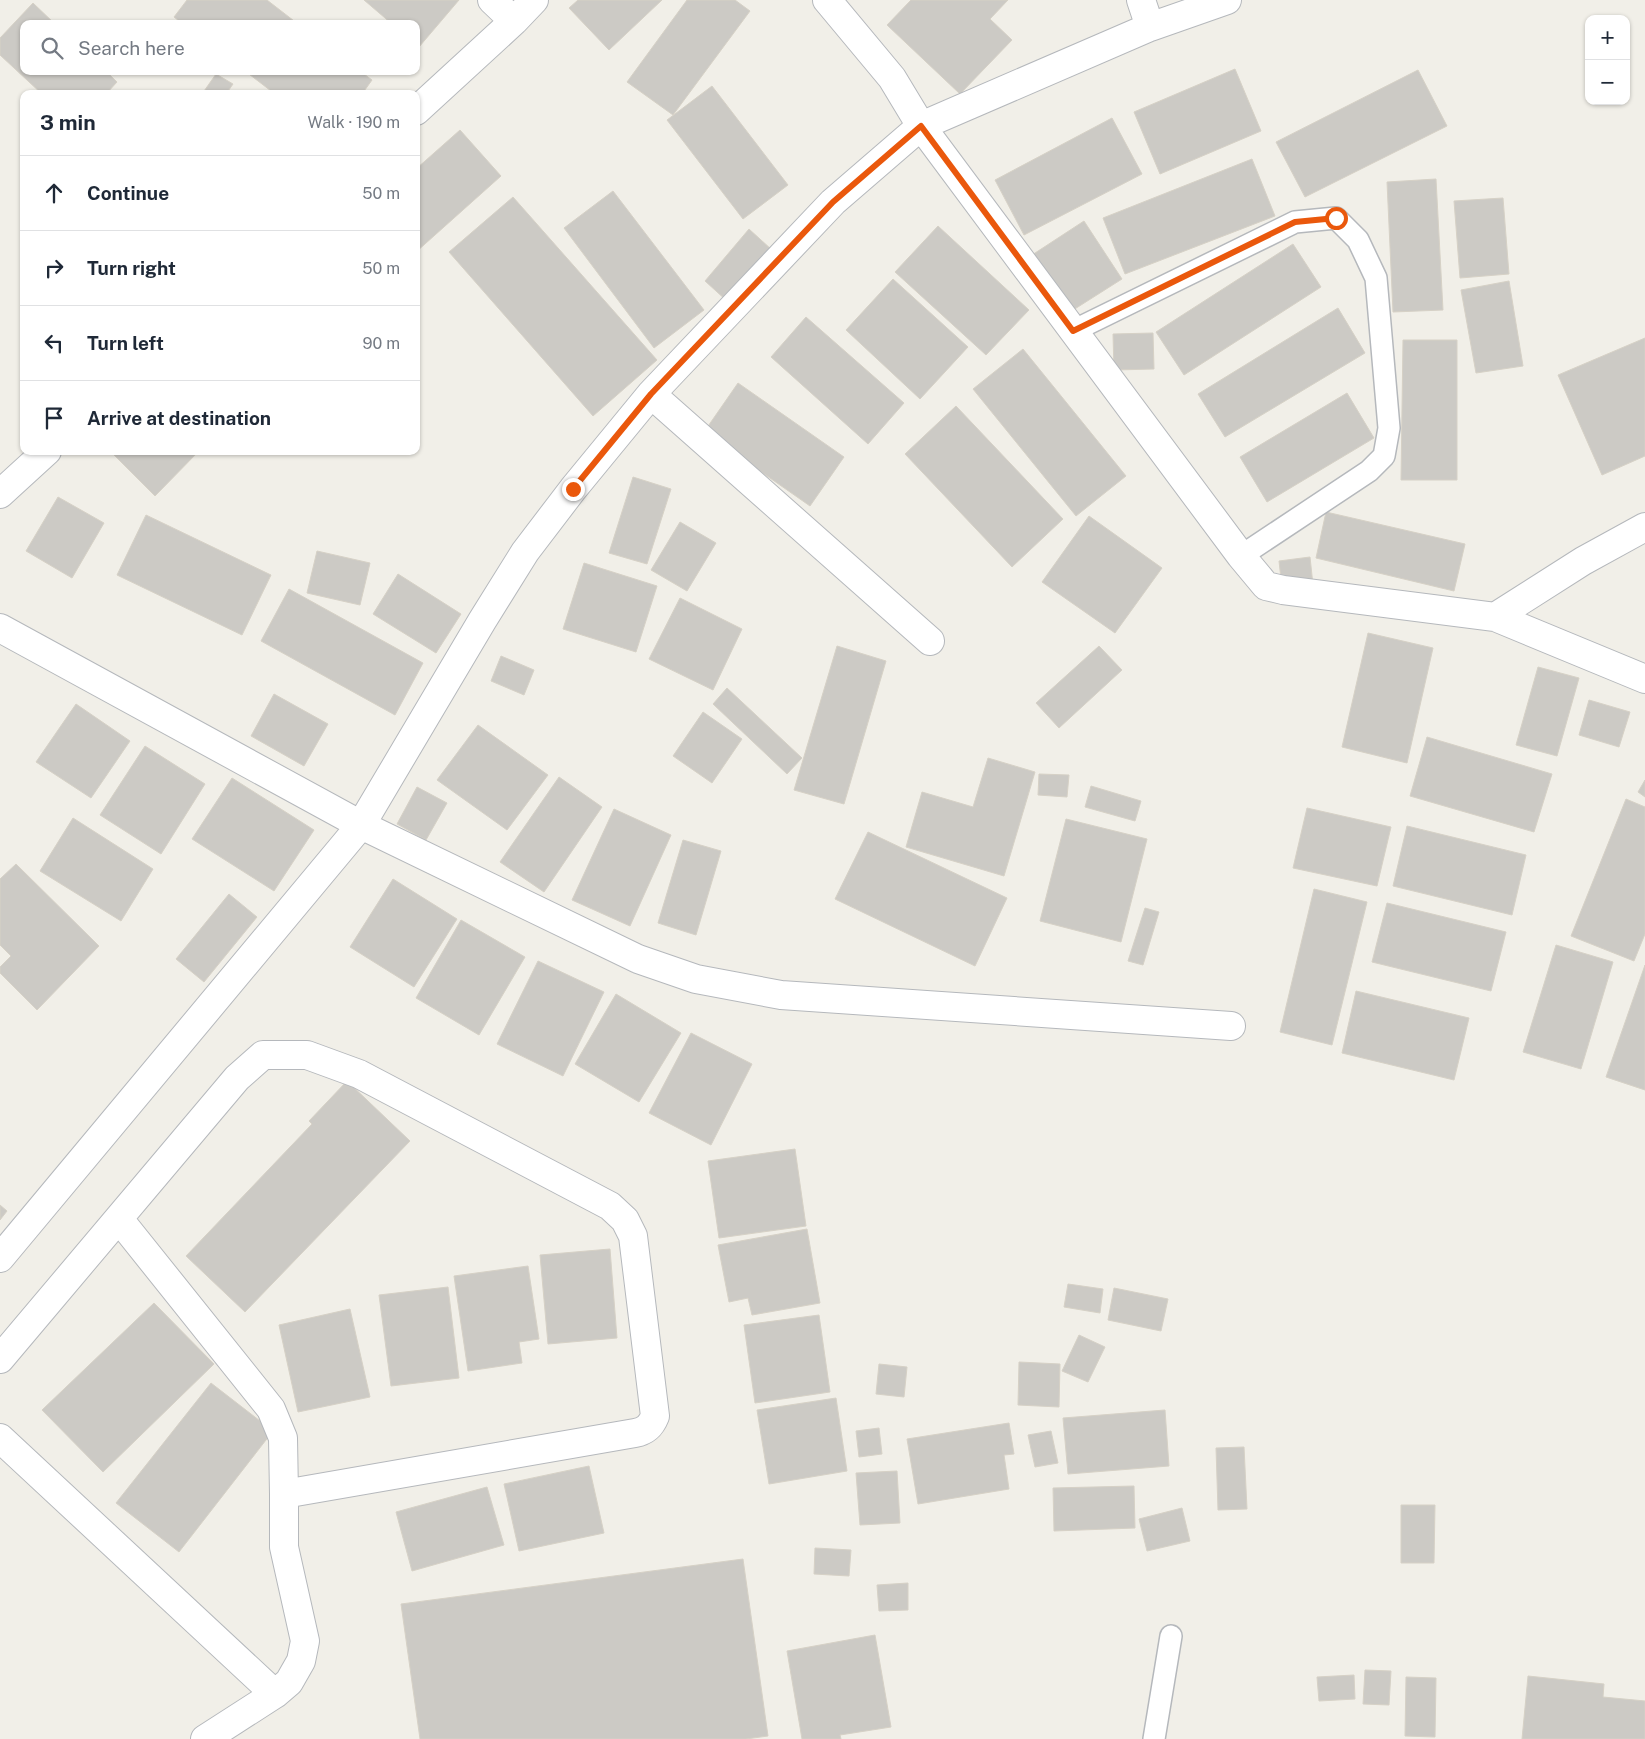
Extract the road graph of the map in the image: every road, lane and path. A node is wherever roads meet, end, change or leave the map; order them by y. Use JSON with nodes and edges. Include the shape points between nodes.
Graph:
{"nodes":[{"id":1,"x":492,"y":0,"type":"edge"},
{"id":2,"x":534,"y":0,"type":"edge"},
{"id":3,"x":827,"y":0,"type":"edge"},
{"id":4,"x":1141,"y":0,"type":"edge"},
{"id":5,"x":1226,"y":0,"type":"edge"},
{"id":6,"x":514,"y":21,"type":"junction"},
{"id":7,"x":1150,"y":27,"type":"junction"},
{"id":8,"x":420,"y":107,"type":"edge"},
{"id":9,"x":921,"y":126,"type":"junction"},
{"id":10,"x":1073,"y":331,"type":"junction"},
{"id":11,"x":651,"y":394,"type":"junction"},
{"id":12,"x":43,"y":455,"type":"edge"},
{"id":13,"x":0,"y":494,"type":"edge"},
{"id":14,"x":1645,"y":527,"type":"edge"},
{"id":15,"x":1241,"y":556,"type":"junction"},
{"id":16,"x":1495,"y":618,"type":"junction"},
{"id":17,"x":0,"y":628,"type":"edge"},
{"id":18,"x":930,"y":641,"type":"dead end"},
{"id":19,"x":1645,"y":679,"type":"edge"},
{"id":20,"x":361,"y":825,"type":"junction"},
{"id":21,"x":1232,"y":1026,"type":"dead end"},
{"id":22,"x":119,"y":1219,"type":"junction"},
{"id":23,"x":0,"y":1258,"type":"edge"},
{"id":24,"x":0,"y":1359,"type":"edge"},
{"id":25,"x":0,"y":1438,"type":"edge"},
{"id":26,"x":284,"y":1494,"type":"junction"},
{"id":27,"x":1171,"y":1636,"type":"dead end"},
{"id":28,"x":275,"y":1694,"type":"junction"},
{"id":29,"x":205,"y":1739,"type":"edge"},
{"id":30,"x":1154,"y":1739,"type":"edge"}],
"edges":[{"from":1,"to":6,"type":"street"},
{"from":2,"to":6,"type":"street"},
{"from":3,"to":9,"type":"street","via":[[892,78]]},
{"from":4,"to":7,"type":"street"},
{"from":5,"to":7,"type":"street"},
{"from":6,"to":8,"type":"street"},
{"from":7,"to":9,"type":"street"},
{"from":9,"to":10,"type":"street"},
{"from":9,"to":11,"type":"street","via":[[833,202]]},
{"from":10,"to":15,"type":"street"},
{"from":10,"to":15,"type":"lane","via":[[1295,222],[1336,218],[1358,240],[1376,278],[1388,428],[1384,456],[1369,471]]},
{"from":11,"to":18,"type":"street"},
{"from":11,"to":20,"type":"street","via":[[525,552]]},
{"from":12,"to":13,"type":"street"},
{"from":14,"to":16,"type":"street","via":[[1583,561]]},
{"from":15,"to":16,"type":"street","via":[[1266,586]]},
{"from":16,"to":19,"type":"street"},
{"from":17,"to":20,"type":"street"},
{"from":20,"to":21,"type":"street","via":[[638,958],[696,979],[781,996]]},
{"from":20,"to":23,"type":"street"},
{"from":22,"to":24,"type":"street"},
{"from":22,"to":26,"type":"street","via":[[271,1410],[283,1438]]},
{"from":22,"to":26,"type":"street","via":[[237,1078],[263,1055],[307,1054],[359,1074],[610,1206],[625,1220],[632,1236],[655,1416],[643,1431]]},
{"from":25,"to":28,"type":"street"},
{"from":26,"to":28,"type":"street","via":[[284,1547],[306,1640],[301,1661],[289,1682]]},
{"from":27,"to":30,"type":"lane"},
{"from":28,"to":29,"type":"street"}]}
